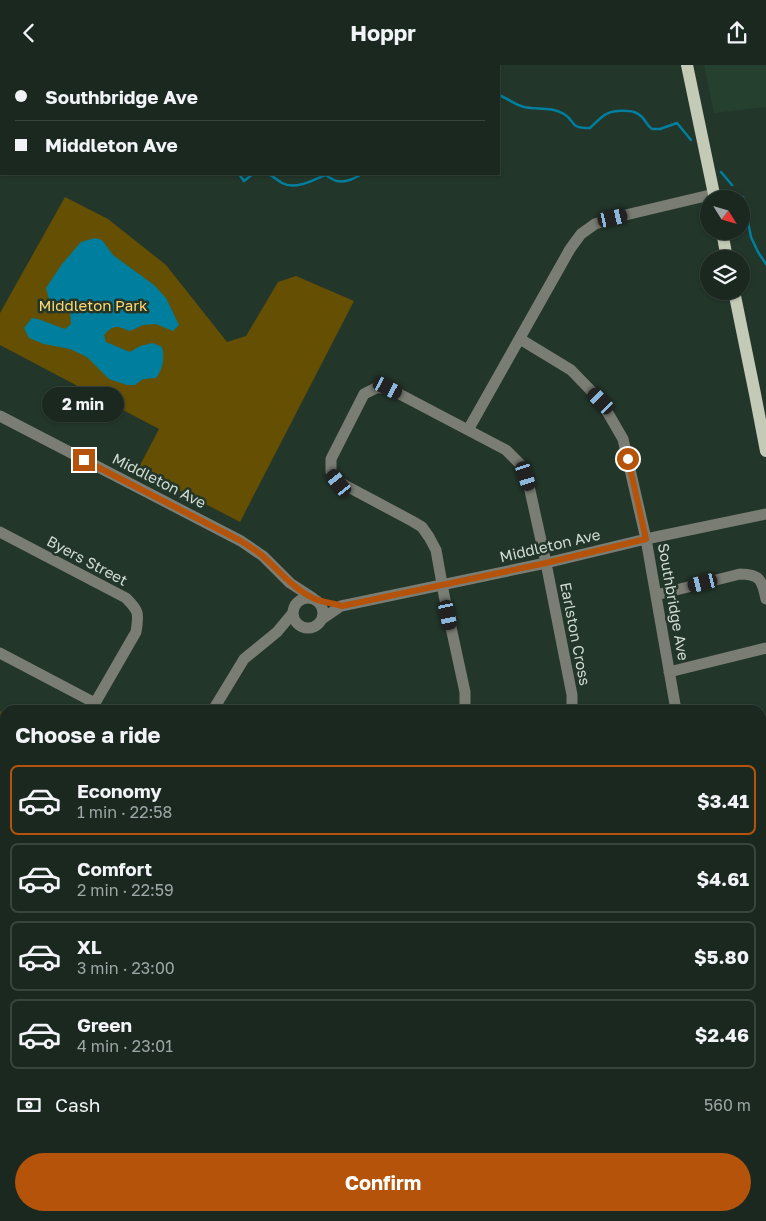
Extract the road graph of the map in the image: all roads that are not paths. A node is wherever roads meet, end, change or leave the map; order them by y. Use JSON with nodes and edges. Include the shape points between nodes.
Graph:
{"nodes":[{"id":1,"x":687,"y":65,"type":"edge"},
{"id":2,"x":713,"y":190,"type":"edge"},
{"id":3,"x":700,"y":199,"type":"edge"},
{"id":4,"x":736,"y":300,"type":"edge"},
{"id":5,"x":520,"y":339,"type":"junction"},
{"id":6,"x":0,"y":416,"type":"edge"},
{"id":7,"x":468,"y":430,"type":"junction"},
{"id":8,"x":766,"y":451,"type":"edge"},
{"id":9,"x":766,"y":514,"type":"edge"},
{"id":10,"x":0,"y":532,"type":"edge"},
{"id":11,"x":646,"y":539,"type":"junction"},
{"id":12,"x":546,"y":563,"type":"junction"},
{"id":13,"x":442,"y":585,"type":"junction"},
{"id":14,"x":295,"y":586,"type":"junction"},
{"id":15,"x":656,"y":595,"type":"junction"},
{"id":16,"x":315,"y":599,"type":"junction"},
{"id":17,"x":766,"y":599,"type":"edge"},
{"id":18,"x":342,"y":606,"type":"junction"},
{"id":19,"x":294,"y":609,"type":"junction"},
{"id":20,"x":322,"y":619,"type":"junction"},
{"id":21,"x":300,"y":627,"type":"junction"},
{"id":22,"x":277,"y":631,"type":"junction"},
{"id":23,"x":766,"y":648,"type":"edge"},
{"id":24,"x":0,"y":653,"type":"edge"},
{"id":25,"x":669,"y":672,"type":"junction"},
{"id":26,"x":91,"y":705,"type":"edge"},
{"id":27,"x":94,"y":705,"type":"edge"},
{"id":28,"x":216,"y":705,"type":"edge"},
{"id":29,"x":465,"y":705,"type":"edge"},
{"id":30,"x":572,"y":705,"type":"edge"},
{"id":31,"x":675,"y":705,"type":"edge"}],
"edges":[{"from":1,"to":2,"type":"main road"},
{"from":3,"to":5,"type":"street","via":[[613,218],[595,224],[581,234]]},
{"from":4,"to":8,"type":"main road"},
{"from":5,"to":7,"type":"street"},
{"from":5,"to":11,"type":"street","name":"Southbridge Ave","via":[[571,371],[601,401],[623,439]]},
{"from":6,"to":14,"type":"street","name":"Middleton Ave","via":[[241,541],[263,556]]},
{"from":7,"to":12,"type":"street","name":"Earlston Cross","via":[[506,450],[522,466]]},
{"from":7,"to":13,"type":"street","name":"Earlston Cross","via":[[388,388],[376,388],[364,394],[331,459],[331,472],[339,483],[422,527],[436,550]]},
{"from":9,"to":11,"type":"street","name":"Middleton Ave"},
{"from":10,"to":27,"type":"street","name":"Byers Street","via":[[126,597],[136,608],[136,632]]},
{"from":11,"to":12,"type":"street","name":"Middleton Ave"},
{"from":11,"to":15,"type":"street","name":"Southbridge Ave"},
{"from":12,"to":13,"type":"street","name":"Middleton Ave"},
{"from":12,"to":30,"type":"street","name":"Earlston Cross"},
{"from":13,"to":18,"type":"street","name":"Middleton Ave"},
{"from":13,"to":29,"type":"street","name":"Earlston Cross"},
{"from":14,"to":16,"type":"street","name":"Middleton Ave"},
{"from":14,"to":19,"type":"street"},
{"from":15,"to":17,"type":"street","via":[[751,574],[762,584]]},
{"from":15,"to":25,"type":"street","name":"Southbridge Ave"},
{"from":16,"to":18,"type":"street"},
{"from":16,"to":19,"type":"street","via":[[303,598]]},
{"from":16,"to":20,"type":"street","via":[[322,606]]},
{"from":18,"to":20,"type":"street"},
{"from":19,"to":21,"type":"street","via":[[295,621]]},
{"from":19,"to":22,"type":"street"},
{"from":20,"to":21,"type":"street","via":[[316,627]]},
{"from":21,"to":22,"type":"street"},
{"from":22,"to":28,"type":"street","via":[[244,659]]},
{"from":23,"to":25,"type":"street"},
{"from":24,"to":26,"type":"street"},
{"from":25,"to":31,"type":"street","name":"Southbridge Ave"}]}
